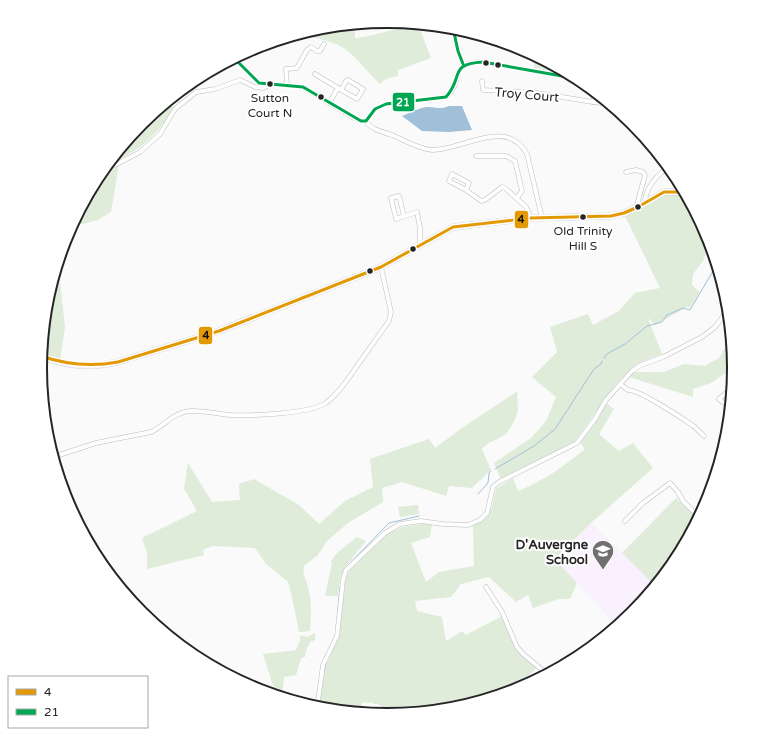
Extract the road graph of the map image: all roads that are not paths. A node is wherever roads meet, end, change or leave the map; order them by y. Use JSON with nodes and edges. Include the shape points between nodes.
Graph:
{"nodes":[{"id":1,"x":455,"y":35,"type":"edge"},
{"id":2,"x":324,"y":44,"type":"dead end"},
{"id":3,"x":238,"y":62,"type":"edge"},
{"id":4,"x":463,"y":64,"type":"junction"},
{"id":5,"x":315,"y":74,"type":"dead end"},
{"id":6,"x":560,"y":76,"type":"edge"},
{"id":7,"x":482,"y":81,"type":"dead end"},
{"id":8,"x":269,"y":85,"type":"junction"},
{"id":9,"x":287,"y":85,"type":"junction"},
{"id":10,"x":340,"y":89,"type":"junction"},
{"id":11,"x":594,"y":98,"type":"edge"},
{"id":12,"x":593,"y":102,"type":"junction"},
{"id":13,"x":329,"y":103,"type":"junction"},
{"id":14,"x":600,"y":103,"type":"edge"},
{"id":15,"x":366,"y":121,"type":"junction"},
{"id":16,"x":476,"y":156,"type":"dead end"},
{"id":17,"x":114,"y":165,"type":"edge"},
{"id":18,"x":664,"y":171,"type":"edge"},
{"id":19,"x":626,"y":172,"type":"dead end"},
{"id":20,"x":466,"y":190,"type":"junction"},
{"id":21,"x":678,"y":192,"type":"edge"},
{"id":22,"x":517,"y":198,"type":"junction"},
{"id":23,"x":645,"y":203,"type":"junction"},
{"id":24,"x":638,"y":207,"type":"junction"},
{"id":25,"x":404,"y":216,"type":"junction"},
{"id":26,"x":530,"y":218,"type":"junction"},
{"id":27,"x":542,"y":218,"type":"junction"},
{"id":28,"x":420,"y":245,"type":"junction"},
{"id":29,"x":381,"y":267,"type":"junction"},
{"id":30,"x":723,"y":317,"type":"edge"},
{"id":31,"x":47,"y":359,"type":"edge"},
{"id":32,"x":620,"y":384,"type":"junction"},
{"id":33,"x":726,"y":393,"type":"edge"},
{"id":34,"x":725,"y":403,"type":"edge"},
{"id":35,"x":704,"y":436,"type":"dead end"},
{"id":36,"x":59,"y":454,"type":"edge"},
{"id":37,"x":694,"y":512,"type":"edge"},
{"id":38,"x":624,"y":522,"type":"dead end"},
{"id":39,"x":486,"y":587,"type":"dead end"},
{"id":40,"x":542,"y":670,"type":"edge"},
{"id":41,"x":317,"y":700,"type":"edge"}],
"edges":[{"from":1,"to":4,"type":"street"},
{"from":2,"to":9,"type":"street","via":[[320,51],[311,47],[307,50],[297,68],[286,69]]},
{"from":3,"to":8,"type":"street","via":[[259,83]]},
{"from":4,"to":6,"type":"street","via":[[483,62]]},
{"from":4,"to":15,"type":"street","via":[[453,88],[446,97],[386,104],[375,109]]},
{"from":5,"to":10,"type":"street"},
{"from":7,"to":12,"type":"street","name":"Troy Court","via":[[483,90],[537,93]]},
{"from":8,"to":9,"type":"street"},
{"from":8,"to":17,"type":"street","via":[[264,88],[255,87],[240,80],[215,89],[196,92],[176,109],[160,134],[140,152]]},
{"from":9,"to":13,"type":"street","via":[[306,88]]},
{"from":10,"to":10,"type":"street","via":[[346,80],[363,89],[357,100]]},
{"from":10,"to":13,"type":"street"},
{"from":11,"to":12,"type":"street"},
{"from":12,"to":14,"type":"street"},
{"from":13,"to":15,"type":"street","via":[[354,118]]},
{"from":15,"to":27,"type":"street","via":[[368,125],[379,130],[432,150],[448,149],[489,136],[519,143],[527,154]]},
{"from":16,"to":22,"type":"street","via":[[506,156],[515,161],[522,191]]},
{"from":18,"to":23,"type":"street","via":[[650,187],[644,198]]},
{"from":19,"to":24,"type":"street","via":[[636,170],[645,175]]},
{"from":20,"to":20,"type":"street","via":[[469,183],[452,174],[449,181]]},
{"from":20,"to":22,"type":"street","via":[[481,201],[502,187]]},
{"from":21,"to":23,"type":"main road","via":[[664,192]]},
{"from":22,"to":26,"type":"street","via":[[526,207]]},
{"from":23,"to":24,"type":"main road"},
{"from":24,"to":27,"type":"main road","via":[[611,216]]},
{"from":25,"to":25,"type":"street","via":[[396,219],[391,198],[399,196]]},
{"from":25,"to":28,"type":"street","via":[[418,212]]},
{"from":26,"to":27,"type":"main road"},
{"from":26,"to":28,"type":"main road","via":[[454,227]]},
{"from":28,"to":29,"type":"main road"},
{"from":29,"to":31,"type":"main road","via":[[230,327],[118,362],[78,366]]},
{"from":29,"to":36,"type":"street","via":[[391,312],[389,321],[338,392],[324,404],[306,410],[276,413],[230,415],[190,411],[180,413],[151,432],[96,443]]},
{"from":30,"to":32,"type":"street","via":[[707,333],[663,357],[641,365]]},
{"from":32,"to":35,"type":"street","via":[[628,390],[633,389],[694,426]]},
{"from":32,"to":41,"type":"street","via":[[577,443],[493,487],[487,513],[480,520],[468,524],[421,521],[400,524],[385,533],[346,570],[337,636],[323,665]]},
{"from":33,"to":34,"type":"street","via":[[720,399]]},
{"from":37,"to":38,"type":"street","via":[[670,483]]},
{"from":39,"to":40,"type":"street","via":[[502,612],[517,647]]}]}
